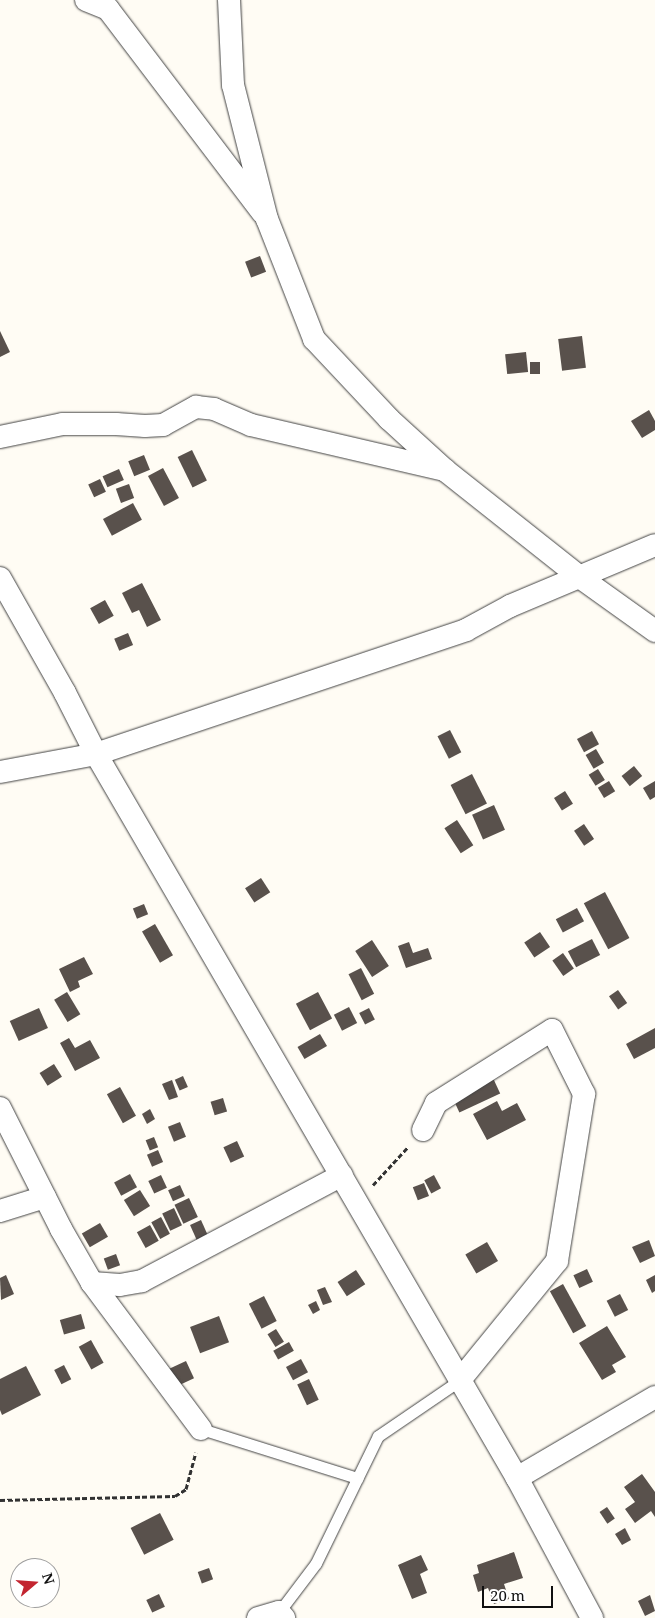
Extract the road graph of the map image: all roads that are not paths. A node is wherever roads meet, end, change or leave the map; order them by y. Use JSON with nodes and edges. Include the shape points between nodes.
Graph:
{"nodes":[{"id":1,"x":86,"y":0,"type":"edge"},
{"id":2,"x":229,"y":0,"type":"edge"},
{"id":3,"x":267,"y":219,"type":"junction"},
{"id":4,"x":0,"y":437,"type":"edge"},
{"id":5,"x":446,"y":470,"type":"junction"},
{"id":6,"x":655,"y":546,"type":"edge"},
{"id":7,"x":0,"y":578,"type":"edge"},
{"id":8,"x":581,"y":578,"type":"junction"},
{"id":9,"x":655,"y":631,"type":"edge"},
{"id":10,"x":96,"y":754,"type":"junction"},
{"id":11,"x":0,"y":772,"type":"edge"},
{"id":12,"x":0,"y":1108,"type":"edge"},
{"id":13,"x":423,"y":1130,"type":"road end"},
{"id":14,"x":342,"y":1175,"type":"junction"},
{"id":15,"x":45,"y":1197,"type":"junction"},
{"id":16,"x":0,"y":1211,"type":"edge"},
{"id":17,"x":92,"y":1284,"type":"junction"},
{"id":18,"x":460,"y":1380,"type":"junction"},
{"id":19,"x":655,"y":1397,"type":"edge"},
{"id":20,"x":201,"y":1429,"type":"joint"},
{"id":21,"x":357,"y":1478,"type":"junction"},
{"id":22,"x":517,"y":1478,"type":"junction"},
{"id":23,"x":282,"y":1615,"type":"edge"},
{"id":24,"x":258,"y":1618,"type":"edge"},
{"id":25,"x":592,"y":1618,"type":"edge"}],
"edges":[{"from":1,"to":3,"type":"street","via":[[108,9]]},
{"from":2,"to":3,"type":"street","via":[[233,84]]},
{"from":3,"to":5,"type":"street","via":[[314,339],[389,420]]},
{"from":4,"to":5,"type":"street","via":[[63,424],[163,425],[196,407],[214,409],[251,425]]},
{"from":5,"to":8,"type":"street"},
{"from":6,"to":8,"type":"street"},
{"from":7,"to":10,"type":"street"},
{"from":8,"to":9,"type":"street"},
{"from":8,"to":10,"type":"street","via":[[510,606],[466,630]]},
{"from":10,"to":11,"type":"street"},
{"from":10,"to":14,"type":"street"},
{"from":12,"to":15,"type":"street"},
{"from":13,"to":18,"type":"street","via":[[436,1103],[552,1030],[584,1094],[557,1261]]},
{"from":14,"to":17,"type":"street","via":[[142,1281],[120,1285]]},
{"from":14,"to":18,"type":"street"},
{"from":15,"to":16,"type":"street"},
{"from":15,"to":17,"type":"street"},
{"from":17,"to":20,"type":"street"},
{"from":18,"to":21,"type":"lane","via":[[378,1436]]},
{"from":18,"to":22,"type":"street"},
{"from":19,"to":22,"type":"street"},
{"from":20,"to":21,"type":"lane"},
{"from":21,"to":23,"type":"lane","via":[[316,1563]]},
{"from":22,"to":25,"type":"street"},
{"from":23,"to":24,"type":"street"}]}
